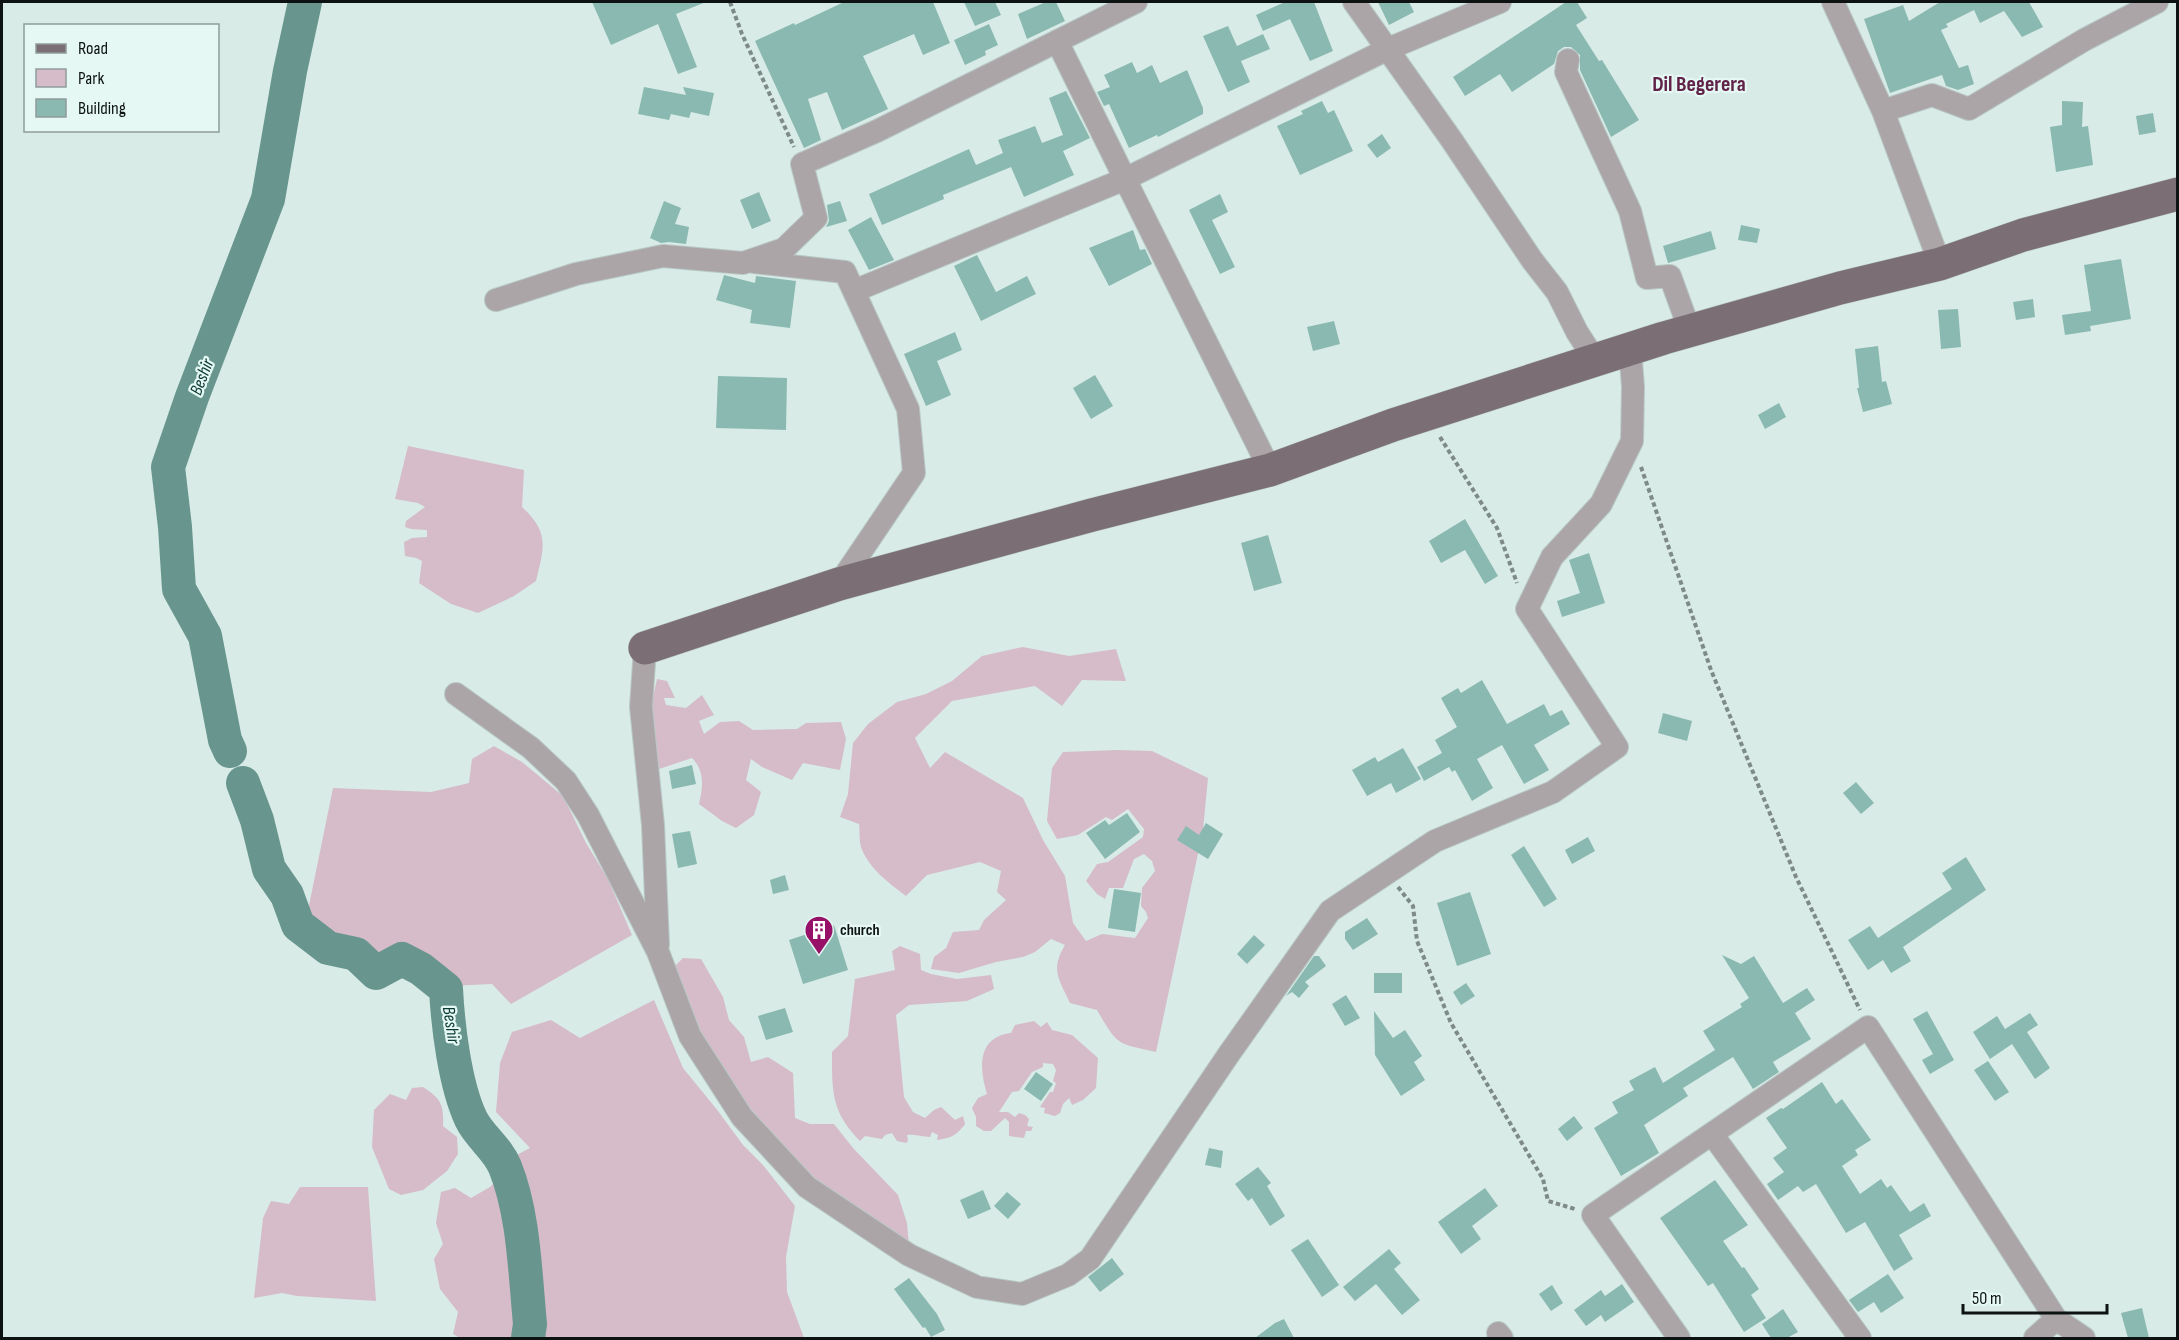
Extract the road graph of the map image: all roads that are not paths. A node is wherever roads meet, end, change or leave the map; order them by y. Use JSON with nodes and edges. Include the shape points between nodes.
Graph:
{"nodes":[{"id":1,"x":1136,"y":2,"type":"edge"},
{"id":2,"x":1354,"y":2,"type":"edge"},
{"id":3,"x":1500,"y":2,"type":"edge"},
{"id":4,"x":2157,"y":2,"type":"edge"},
{"id":5,"x":1841,"y":4,"type":"edge"},
{"id":6,"x":1057,"y":40,"type":"junction"},
{"id":7,"x":1388,"y":49,"type":"junction"},
{"id":8,"x":1568,"y":60,"type":"dead end"},
{"id":9,"x":1883,"y":111,"type":"junction"},
{"id":10,"x":1125,"y":179,"type":"junction"},
{"id":11,"x":2178,"y":194,"type":"edge"},
{"id":12,"x":749,"y":261,"type":"junction"},
{"id":13,"x":1940,"y":264,"type":"junction"},
{"id":14,"x":854,"y":291,"type":"junction"},
{"id":15,"x":496,"y":300,"type":"dead end"},
{"id":16,"x":1690,"y":331,"type":"junction"},
{"id":17,"x":1630,"y":349,"type":"junction"},
{"id":18,"x":1595,"y":360,"type":"junction"},
{"id":19,"x":1270,"y":470,"type":"junction"},
{"id":20,"x":839,"y":584,"type":"junction"},
{"id":21,"x":645,"y":648,"type":"joint"},
{"id":22,"x":456,"y":694,"type":"dead end"},
{"id":23,"x":658,"y":952,"type":"junction"},
{"id":24,"x":1712,"y":1134,"type":"junction"},
{"id":25,"x":2056,"y":1319,"type":"junction"},
{"id":26,"x":1679,"y":1338,"type":"edge"},
{"id":27,"x":1860,"y":1338,"type":"edge"},
{"id":28,"x":2035,"y":1338,"type":"edge"},
{"id":29,"x":2084,"y":1338,"type":"edge"}],
"edges":[{"from":1,"to":6,"type":"street"},
{"from":2,"to":7,"type":"street"},
{"from":3,"to":7,"type":"street"},
{"from":4,"to":9,"type":"street","via":[[2084,40],[1969,109],[1932,95]]},
{"from":5,"to":9,"type":"street"},
{"from":6,"to":10,"type":"street"},
{"from":6,"to":12,"type":"street","via":[[877,131],[802,164],[816,218],[784,249]]},
{"from":7,"to":10,"type":"street"},
{"from":7,"to":18,"type":"street","via":[[1557,292]]},
{"from":8,"to":16,"type":"street","via":[[1566,72],[1630,211],[1647,278],[1670,276]]},
{"from":9,"to":13,"type":"street"},
{"from":10,"to":14,"type":"street"},
{"from":10,"to":19,"type":"street"},
{"from":11,"to":13,"type":"main road","via":[[2023,235]]},
{"from":12,"to":14,"type":"street","via":[[845,272]]},
{"from":12,"to":15,"type":"street","via":[[663,256],[576,274]]},
{"from":13,"to":16,"type":"main road"},
{"from":14,"to":20,"type":"street","via":[[909,409],[914,473]]},
{"from":16,"to":17,"type":"main road"},
{"from":17,"to":18,"type":"main road"},
{"from":17,"to":23,"type":"street","via":[[1632,441],[1601,504],[1552,557],[1527,609],[1617,747],[1553,792],[1435,841],[1330,911],[1090,1259],[1068,1275],[1022,1294],[977,1287],[909,1255],[807,1187],[742,1117],[690,1036]]},
{"from":18,"to":19,"type":"main road"},
{"from":19,"to":20,"type":"main road"},
{"from":20,"to":21,"type":"main road"},
{"from":21,"to":23,"type":"street","via":[[641,707],[653,825]]},
{"from":22,"to":23,"type":"street","via":[[531,748],[566,781],[588,815]]},
{"from":24,"to":25,"type":"street","via":[[1869,1027]]},
{"from":24,"to":26,"type":"street","via":[[1593,1215]]},
{"from":24,"to":27,"type":"street"},
{"from":25,"to":28,"type":"street"},
{"from":25,"to":29,"type":"street"}]}
